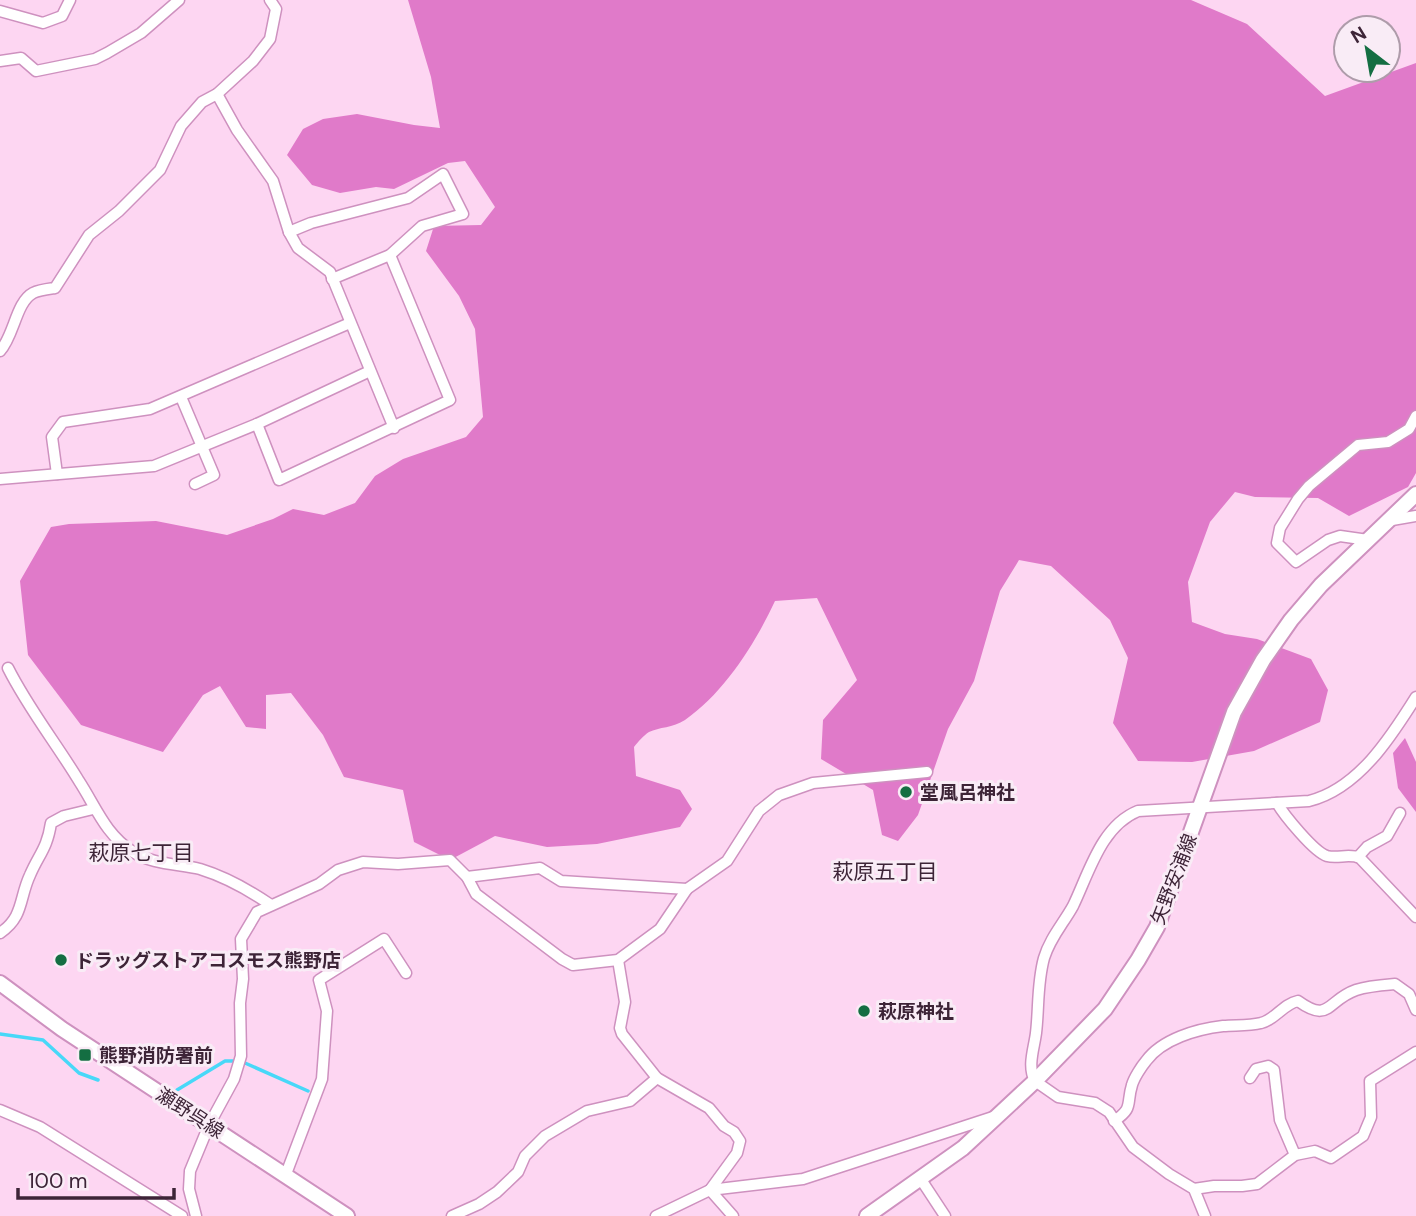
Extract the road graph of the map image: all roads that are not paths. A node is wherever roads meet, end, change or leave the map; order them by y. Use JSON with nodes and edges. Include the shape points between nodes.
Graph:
{"nodes":[{"id":1,"x":71,"y":0,"type":"edge"},
{"id":2,"x":179,"y":0,"type":"edge"},
{"id":3,"x":270,"y":0,"type":"edge"},
{"id":4,"x":0,"y":11,"type":"edge"},
{"id":5,"x":0,"y":61,"type":"edge"},
{"id":6,"x":217,"y":94,"type":"junction"},
{"id":7,"x":289,"y":232,"type":"junction"},
{"id":8,"x":390,"y":255,"type":"junction"},
{"id":9,"x":332,"y":279,"type":"junction"},
{"id":10,"x":351,"y":323,"type":"junction"},
{"id":11,"x":0,"y":351,"type":"edge"},
{"id":12,"x":370,"y":371,"type":"junction"},
{"id":13,"x":181,"y":397,"type":"junction"},
{"id":14,"x":1416,"y":416,"type":"edge"},
{"id":15,"x":257,"y":424,"type":"junction"},
{"id":16,"x":394,"y":428,"type":"junction"},
{"id":17,"x":202,"y":447,"type":"junction"},
{"id":18,"x":57,"y":474,"type":"junction"},
{"id":19,"x":0,"y":479,"type":"edge"},
{"id":20,"x":195,"y":484,"type":"dead end"},
{"id":21,"x":1416,"y":494,"type":"edge"},
{"id":22,"x":1416,"y":516,"type":"edge"},
{"id":23,"x":1392,"y":520,"type":"junction"},
{"id":24,"x":1368,"y":540,"type":"junction"},
{"id":25,"x":8,"y":668,"type":"dead end"},
{"id":26,"x":1416,"y":697,"type":"edge"},
{"id":27,"x":927,"y":772,"type":"dead end"},
{"id":28,"x":1277,"y":803,"type":"junction"},
{"id":29,"x":1200,"y":808,"type":"junction"},
{"id":30,"x":93,"y":809,"type":"junction"},
{"id":31,"x":1400,"y":813,"type":"dead end"},
{"id":32,"x":1358,"y":857,"type":"junction"},
{"id":33,"x":467,"y":877,"type":"junction"},
{"id":34,"x":687,"y":889,"type":"junction"},
{"id":35,"x":271,"y":905,"type":"junction"},
{"id":36,"x":1416,"y":917,"type":"edge"},
{"id":37,"x":0,"y":933,"type":"edge"},
{"id":38,"x":618,"y":960,"type":"junction"},
{"id":39,"x":406,"y":973,"type":"dead end"},
{"id":40,"x":0,"y":983,"type":"edge"},
{"id":41,"x":1416,"y":1010,"type":"edge"},
{"id":42,"x":1416,"y":1052,"type":"edge"},
{"id":43,"x":1250,"y":1078,"type":"dead end"},
{"id":44,"x":657,"y":1079,"type":"junction"},
{"id":45,"x":1035,"y":1081,"type":"junction"},
{"id":46,"x":0,"y":1110,"type":"edge"},
{"id":47,"x":998,"y":1115,"type":"junction"},
{"id":48,"x":1114,"y":1121,"type":"junction"},
{"id":49,"x":209,"y":1125,"type":"junction"},
{"id":50,"x":1295,"y":1155,"type":"junction"},
{"id":51,"x":286,"y":1174,"type":"junction"},
{"id":52,"x":920,"y":1178,"type":"junction"},
{"id":53,"x":1194,"y":1189,"type":"junction"},
{"id":54,"x":710,"y":1190,"type":"junction"},
{"id":55,"x":182,"y":1216,"type":"edge"},
{"id":56,"x":196,"y":1216,"type":"edge"},
{"id":57,"x":347,"y":1216,"type":"edge"},
{"id":58,"x":452,"y":1216,"type":"edge"},
{"id":59,"x":656,"y":1216,"type":"edge"},
{"id":60,"x":733,"y":1216,"type":"edge"},
{"id":61,"x":867,"y":1216,"type":"edge"},
{"id":62,"x":945,"y":1216,"type":"edge"},
{"id":63,"x":1205,"y":1216,"type":"edge"}],
"edges":[{"from":1,"to":4,"type":"street","via":[[62,16],[43,23]]},
{"from":2,"to":5,"type":"street","via":[[141,33],[95,59],[36,71],[20,58]]},
{"from":3,"to":6,"type":"street","via":[[276,9],[270,39]]},
{"from":6,"to":7,"type":"street","via":[[273,181]]},
{"from":6,"to":11,"type":"street","via":[[202,102],[181,126],[160,170],[89,235],[55,288],[24,299]]},
{"from":7,"to":8,"type":"street","via":[[408,198],[443,174],[463,214],[422,226]]},
{"from":7,"to":9,"type":"street","via":[[298,248],[330,272]]},
{"from":8,"to":9,"type":"street"},
{"from":8,"to":16,"type":"street","via":[[450,400]]},
{"from":9,"to":10,"type":"street"},
{"from":10,"to":12,"type":"street"},
{"from":10,"to":13,"type":"street"},
{"from":12,"to":15,"type":"street"},
{"from":12,"to":16,"type":"street"},
{"from":13,"to":17,"type":"street"},
{"from":13,"to":18,"type":"street","via":[[150,409],[63,422],[52,437]]},
{"from":14,"to":24,"type":"street","via":[[1409,429],[1388,442],[1358,445],[1310,486],[1280,528],[1278,543],[1296,562],[1340,536]]},
{"from":15,"to":16,"type":"street","via":[[279,480]]},
{"from":15,"to":17,"type":"street"},
{"from":17,"to":18,"type":"street","via":[[154,466]]},
{"from":17,"to":20,"type":"street","via":[[214,475]]},
{"from":18,"to":19,"type":"street"},
{"from":21,"to":23,"type":"main road","name":"矢野安浦線"},
{"from":22,"to":23,"type":"street"},
{"from":23,"to":24,"type":"main road","name":"矢野安浦線"},
{"from":24,"to":29,"type":"main road","name":"矢野安浦線","via":[[1321,585],[1263,660],[1234,712]]},
{"from":25,"to":30,"type":"street","via":[[81,782]]},
{"from":26,"to":28,"type":"street","via":[[1383,746],[1339,788],[1317,799]]},
{"from":27,"to":34,"type":"street","via":[[813,783],[779,795],[759,811],[727,861]]},
{"from":28,"to":29,"type":"street"},
{"from":28,"to":32,"type":"street","via":[[1322,854]]},
{"from":29,"to":45,"type":"main road","name":"矢野安浦線","via":[[1157,927],[1138,960],[1104,1009]]},
{"from":29,"to":45,"type":"street","via":[[1138,811],[1125,816],[1102,843],[1045,954],[1031,1066]]},
{"from":30,"to":35,"type":"street","via":[[113,836],[134,853],[201,870],[244,887]]},
{"from":30,"to":37,"type":"street","via":[[51,823],[48,843],[30,873],[18,915]]},
{"from":31,"to":32,"type":"street","via":[[1387,836]]},
{"from":32,"to":36,"type":"street"},
{"from":33,"to":34,"type":"street","via":[[540,868],[561,881]]},
{"from":33,"to":35,"type":"street","via":[[450,860],[363,862]]},
{"from":33,"to":38,"type":"street","via":[[476,894],[573,965]]},
{"from":34,"to":38,"type":"street","via":[[660,929]]},
{"from":35,"to":49,"type":"street","via":[[257,912],[241,939],[241,1056]]},
{"from":38,"to":44,"type":"street","via":[[625,1002],[620,1028]]},
{"from":39,"to":51,"type":"street","via":[[384,939],[319,980],[327,1011],[323,1079]]},
{"from":40,"to":49,"type":"main road","name":"瀬野呉線"},
{"from":41,"to":48,"type":"street","via":[[1409,995],[1395,984],[1356,990],[1322,1012],[1298,1001],[1264,1023],[1194,1032],[1164,1045],[1146,1060],[1132,1084],[1126,1113]]},
{"from":42,"to":50,"type":"street","via":[[1370,1081],[1371,1117],[1363,1136],[1331,1158],[1315,1151]]},
{"from":43,"to":50,"type":"street","via":[[1256,1069],[1268,1066],[1273,1070],[1280,1120]]},
{"from":44,"to":54,"type":"street","via":[[709,1108],[740,1141],[737,1153]]},
{"from":44,"to":58,"type":"street","via":[[630,1101],[587,1111],[545,1136],[497,1192]]},
{"from":45,"to":47,"type":"main road","name":"矢野安浦線"},
{"from":45,"to":48,"type":"street","via":[[1058,1097],[1095,1103]]},
{"from":46,"to":55,"type":"street","via":[[40,1127]]},
{"from":47,"to":52,"type":"main road","name":"矢野安浦線"},
{"from":47,"to":54,"type":"street","via":[[803,1180]]},
{"from":48,"to":53,"type":"street","via":[[1133,1147]]},
{"from":49,"to":51,"type":"main road","name":"瀬野呉線"},
{"from":49,"to":56,"type":"street","via":[[190,1171]]},
{"from":50,"to":53,"type":"street","via":[[1256,1184]]},
{"from":51,"to":57,"type":"main road","name":"瀬野呉線"},
{"from":52,"to":61,"type":"main road","name":"矢野安浦線"},
{"from":52,"to":62,"type":"street"},
{"from":53,"to":63,"type":"street"},
{"from":54,"to":59,"type":"street"},
{"from":54,"to":60,"type":"street"}]}
